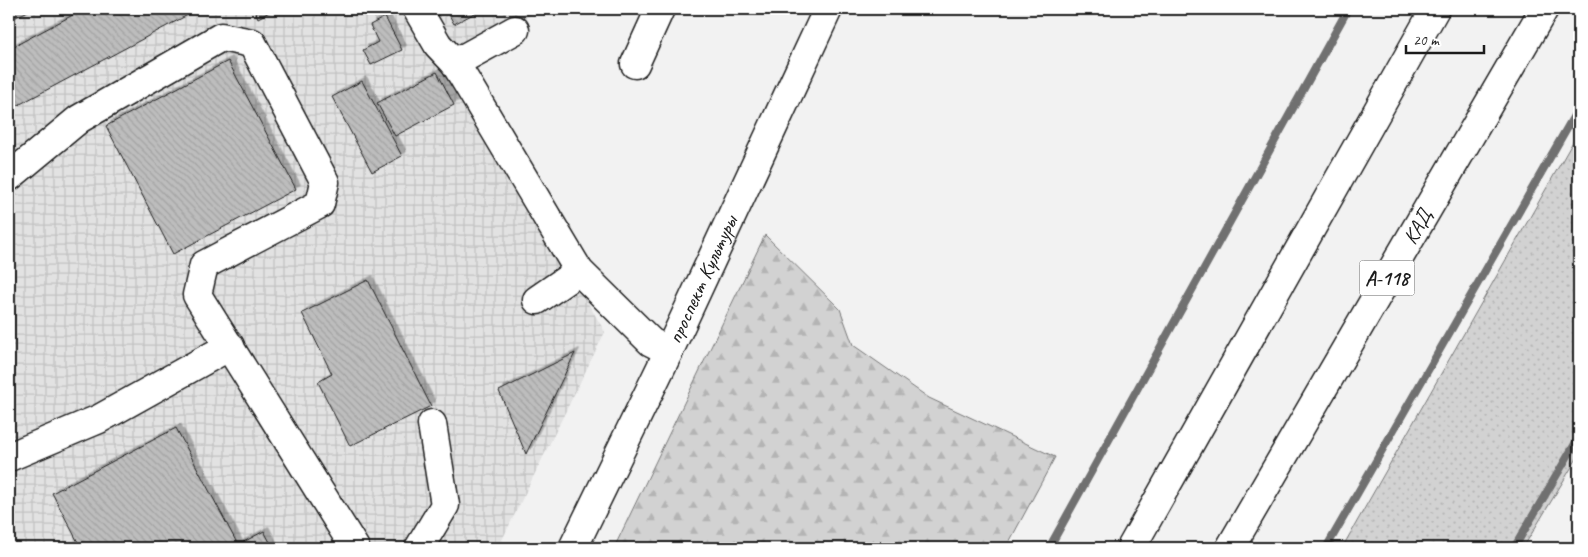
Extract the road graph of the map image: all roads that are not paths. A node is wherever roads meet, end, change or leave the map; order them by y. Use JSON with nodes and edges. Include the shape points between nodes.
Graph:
{"nodes":[{"id":1,"x":417,"y":9,"type":"edge"},
{"id":2,"x":660,"y":9,"type":"edge"},
{"id":3,"x":828,"y":9,"type":"edge"},
{"id":4,"x":1435,"y":9,"type":"edge"},
{"id":5,"x":1544,"y":9,"type":"edge"},
{"id":6,"x":515,"y":30,"type":"dead end"},
{"id":7,"x":455,"y":63,"type":"junction"},
{"id":8,"x":635,"y":64,"type":"dead end"},
{"id":9,"x":9,"y":177,"type":"edge"},
{"id":10,"x":579,"y":271,"type":"junction"},
{"id":11,"x":537,"y":300,"type":"dead end"},
{"id":12,"x":230,"y":346,"type":"junction"},
{"id":13,"x":669,"y":351,"type":"junction"},
{"id":14,"x":432,"y":424,"type":"dead end"},
{"id":15,"x":9,"y":457,"type":"edge"},
{"id":16,"x":355,"y":548,"type":"edge"},
{"id":17,"x":420,"y":548,"type":"edge"},
{"id":18,"x":573,"y":548,"type":"edge"},
{"id":19,"x":1131,"y":548,"type":"edge"},
{"id":20,"x":1230,"y":548,"type":"edge"}],
"edges":[{"from":1,"to":7,"type":"main road","via":[[438,45]]},
{"from":2,"to":8,"type":"main road"},
{"from":3,"to":13,"type":"main road","name":"проспект Культуры"},
{"from":4,"to":19,"type":"main road"},
{"from":5,"to":20,"type":"main road","name":"КАД","number":"А-118"},
{"from":6,"to":7,"type":"main road"},
{"from":7,"to":10,"type":"main road"},
{"from":9,"to":12,"type":"main road","via":[[79,119],[222,37],[252,43],[325,182],[320,204],[204,265],[197,295]]},
{"from":10,"to":11,"type":"main road"},
{"from":10,"to":13,"type":"main road","via":[[651,342]]},
{"from":12,"to":15,"type":"main road","via":[[99,419]]},
{"from":12,"to":16,"type":"main road"},
{"from":13,"to":18,"type":"main road","name":"проспект Культуры"},
{"from":14,"to":17,"type":"main road","via":[[445,505]]}]}
